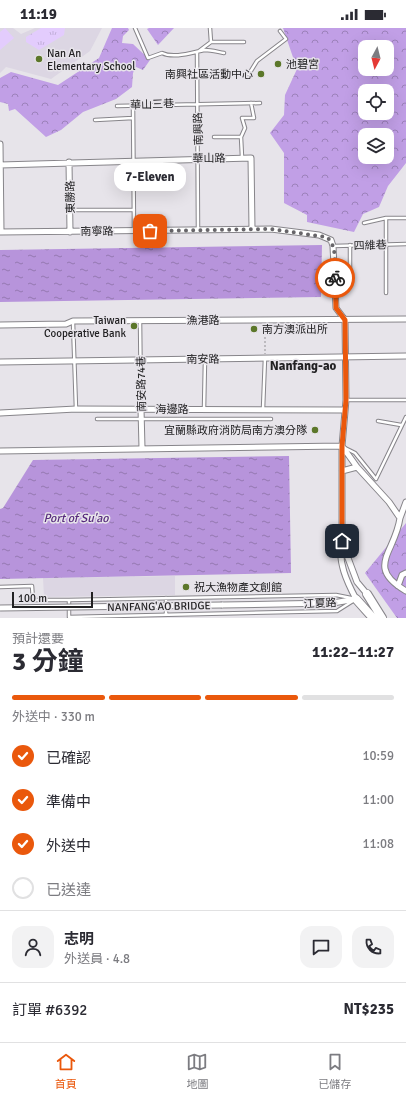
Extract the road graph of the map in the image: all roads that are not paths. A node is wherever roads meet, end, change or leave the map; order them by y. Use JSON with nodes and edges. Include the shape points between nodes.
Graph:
{"nodes":[{"id":1,"x":135,"y":28,"type":"edge"},
{"id":2,"x":210,"y":28,"type":"edge"},
{"id":3,"x":280,"y":31,"type":"dead end"},
{"id":4,"x":211,"y":42,"type":"junction"},
{"id":5,"x":244,"y":42,"type":"dead end"},
{"id":6,"x":197,"y":52,"type":"junction"},
{"id":7,"x":224,"y":53,"type":"dead end"},
{"id":8,"x":198,"y":74,"type":"junction"},
{"id":9,"x":260,"y":102,"type":"dead end"},
{"id":10,"x":198,"y":103,"type":"junction"},
{"id":11,"x":251,"y":103,"type":"junction"},
{"id":12,"x":133,"y":105,"type":"junction"},
{"id":13,"x":117,"y":106,"type":"dead end"},
{"id":14,"x":133,"y":118,"type":"junction"},
{"id":15,"x":95,"y":120,"type":"dead end"},
{"id":16,"x":214,"y":137,"type":"dead end"},
{"id":17,"x":241,"y":137,"type":"junction"},
{"id":18,"x":0,"y":144,"type":"edge"},
{"id":19,"x":199,"y":158,"type":"junction"},
{"id":20,"x":242,"y":158,"type":"junction"},
{"id":21,"x":134,"y":160,"type":"junction"},
{"id":22,"x":69,"y":162,"type":"junction"},
{"id":23,"x":0,"y":165,"type":"edge"},
{"id":24,"x":70,"y":210,"type":"junction"},
{"id":25,"x":134,"y":210,"type":"junction"},
{"id":26,"x":386,"y":218,"type":"junction"},
{"id":27,"x":406,"y":218,"type":"edge"},
{"id":28,"x":364,"y":223,"type":"dead end"},
{"id":29,"x":198,"y":230,"type":"junction"},
{"id":30,"x":252,"y":230,"type":"junction"},
{"id":31,"x":134,"y":231,"type":"junction"},
{"id":32,"x":0,"y":232,"type":"edge"},
{"id":33,"x":70,"y":232,"type":"junction"},
{"id":34,"x":385,"y":244,"type":"junction"},
{"id":35,"x":406,"y":244,"type":"edge"},
{"id":36,"x":350,"y":245,"type":"junction"},
{"id":37,"x":333,"y":246,"type":"junction"},
{"id":38,"x":335,"y":289,"type":"junction"},
{"id":39,"x":386,"y":293,"type":"dead end"},
{"id":40,"x":406,"y":319,"type":"edge"},
{"id":41,"x":140,"y":320,"type":"junction"},
{"id":42,"x":345,"y":320,"type":"junction"},
{"id":43,"x":73,"y":321,"type":"junction"},
{"id":44,"x":0,"y":325,"type":"edge"},
{"id":45,"x":406,"y":356,"type":"edge"},
{"id":46,"x":346,"y":357,"type":"junction"},
{"id":47,"x":265,"y":358,"type":"junction"},
{"id":48,"x":205,"y":359,"type":"junction"},
{"id":49,"x":140,"y":360,"type":"junction"},
{"id":50,"x":74,"y":361,"type":"junction"},
{"id":51,"x":0,"y":362,"type":"edge"},
{"id":52,"x":346,"y":400,"type":"junction"},
{"id":53,"x":406,"y":400,"type":"edge"},
{"id":54,"x":76,"y":409,"type":"junction"},
{"id":55,"x":141,"y":409,"type":"junction"},
{"id":56,"x":204,"y":409,"type":"junction"},
{"id":57,"x":263,"y":409,"type":"junction"},
{"id":58,"x":345,"y":410,"type":"junction"},
{"id":59,"x":0,"y":414,"type":"edge"},
{"id":60,"x":406,"y":417,"type":"edge"},
{"id":61,"x":141,"y":418,"type":"junction"},
{"id":62,"x":97,"y":419,"type":"dead end"},
{"id":63,"x":271,"y":419,"type":"dead end"},
{"id":64,"x":378,"y":421,"type":"dead end"},
{"id":65,"x":401,"y":425,"type":"junction"},
{"id":66,"x":342,"y":446,"type":"junction"},
{"id":67,"x":142,"y":448,"type":"junction"},
{"id":68,"x":0,"y":451,"type":"edge"},
{"id":69,"x":357,"y":467,"type":"junction"},
{"id":70,"x":342,"y":470,"type":"junction"},
{"id":71,"x":406,"y":502,"type":"edge"},
{"id":72,"x":400,"y":518,"type":"junction"},
{"id":73,"x":342,"y":541,"type":"junction"},
{"id":74,"x":406,"y":573,"type":"edge"},
{"id":75,"x":398,"y":586,"type":"junction"},
{"id":76,"x":0,"y":587,"type":"edge"},
{"id":77,"x":406,"y":591,"type":"edge"},
{"id":78,"x":367,"y":594,"type":"joint"},
{"id":79,"x":166,"y":598,"type":"junction"},
{"id":80,"x":356,"y":599,"type":"junction"},
{"id":81,"x":69,"y":600,"type":"junction"},
{"id":82,"x":222,"y":605,"type":"joint"},
{"id":83,"x":0,"y":608,"type":"edge"},
{"id":84,"x":166,"y":615,"type":"junction"},
{"id":85,"x":373,"y":618,"type":"edge"},
{"id":86,"x":382,"y":618,"type":"edge"}],
"edges":[{"from":1,"to":6,"type":"lane","via":[[148,58],[162,53]]},
{"from":2,"to":4,"type":"lane"},
{"from":3,"to":8,"type":"lane","via":[[286,39],[257,61],[249,74]]},
{"from":4,"to":5,"type":"lane"},
{"from":4,"to":6,"type":"lane"},
{"from":6,"to":7,"type":"lane","via":[[206,50]]},
{"from":6,"to":8,"type":"lane","name":"南興路"},
{"from":8,"to":10,"type":"lane","name":"南興路"},
{"from":9,"to":11,"type":"lane","name":"華山三巷"},
{"from":10,"to":11,"type":"lane","name":"華山三巷"},
{"from":10,"to":12,"type":"lane","name":"華山三巷"},
{"from":10,"to":19,"type":"lane","name":"南興路"},
{"from":11,"to":17,"type":"lane","via":[[254,118],[242,118],[245,128]]},
{"from":12,"to":13,"type":"lane","name":"華山三巷"},
{"from":12,"to":14,"type":"lane"},
{"from":14,"to":15,"type":"lane"},
{"from":14,"to":21,"type":"lane"},
{"from":16,"to":17,"type":"lane"},
{"from":17,"to":20,"type":"lane"},
{"from":18,"to":23,"type":"street"},
{"from":19,"to":20,"type":"street","name":"華山路"},
{"from":19,"to":21,"type":"street","name":"華山路"},
{"from":19,"to":29,"type":"lane","name":"南興路"},
{"from":20,"to":30,"type":"street","name":"華山路","via":[[251,158]]},
{"from":21,"to":22,"type":"street","name":"華山路"},
{"from":21,"to":25,"type":"lane"},
{"from":22,"to":23,"type":"street","name":"華山路"},
{"from":22,"to":24,"type":"street","name":"東勝路"},
{"from":23,"to":32,"type":"street"},
{"from":24,"to":25,"type":"lane"},
{"from":24,"to":33,"type":"street","name":"東勝路"},
{"from":25,"to":31,"type":"lane"},
{"from":26,"to":27,"type":"lane"},
{"from":26,"to":28,"type":"lane"},
{"from":26,"to":34,"type":"lane"},
{"from":29,"to":30,"type":"street","name":"南寧路"},
{"from":29,"to":31,"type":"street","name":"南寧路"},
{"from":30,"to":37,"type":"street","name":"南寧路","via":[[271,229],[319,235],[331,240]]},
{"from":31,"to":33,"type":"street","name":"南寧路"},
{"from":32,"to":33,"type":"street","name":"南寧路"},
{"from":34,"to":35,"type":"lane","name":"四維巷"},
{"from":34,"to":36,"type":"lane","name":"四維巷"},
{"from":34,"to":39,"type":"lane"},
{"from":36,"to":37,"type":"lane","name":"四維巷"},
{"from":36,"to":38,"type":"lane","via":[[350,283],[344,288]]},
{"from":37,"to":38,"type":"street","name":"江夏路"},
{"from":38,"to":42,"type":"street","name":"江夏路","via":[[336,308]]},
{"from":40,"to":42,"type":"street","name":"漁港路"},
{"from":41,"to":42,"type":"street","name":"漁港路"},
{"from":41,"to":43,"type":"street","name":"漁港路"},
{"from":41,"to":49,"type":"lane","name":"南安路74巷"},
{"from":42,"to":46,"type":"street","name":"江夏路"},
{"from":43,"to":44,"type":"street","name":"漁港路","via":[[66,324]]},
{"from":43,"to":50,"type":"lane"},
{"from":45,"to":46,"type":"street","name":"南安路"},
{"from":46,"to":47,"type":"street","name":"南安路"},
{"from":46,"to":52,"type":"street","name":"江夏路"},
{"from":47,"to":48,"type":"street","name":"南安路"},
{"from":47,"to":57,"type":"lane"},
{"from":48,"to":49,"type":"street","name":"南安路"},
{"from":48,"to":56,"type":"lane"},
{"from":49,"to":50,"type":"street","name":"南安路"},
{"from":49,"to":55,"type":"lane","name":"南安路74巷"},
{"from":50,"to":51,"type":"street","name":"南安路"},
{"from":50,"to":54,"type":"lane"},
{"from":52,"to":53,"type":"lane"},
{"from":52,"to":58,"type":"street","name":"江夏路"},
{"from":54,"to":55,"type":"street","name":"海邊路"},
{"from":54,"to":59,"type":"street","name":"海邊路"},
{"from":55,"to":56,"type":"street","name":"海邊路"},
{"from":55,"to":61,"type":"street","name":"南安路74巷"},
{"from":56,"to":57,"type":"street","name":"海邊路"},
{"from":57,"to":58,"type":"street","name":"海邊路"},
{"from":58,"to":66,"type":"street","name":"江夏路"},
{"from":60,"to":65,"type":"lane"},
{"from":61,"to":62,"type":"lane"},
{"from":61,"to":63,"type":"lane"},
{"from":61,"to":67,"type":"street","name":"南安路74巷"},
{"from":64,"to":65,"type":"lane"},
{"from":65,"to":66,"type":"lane","via":[[376,479],[355,453]]},
{"from":66,"to":67,"type":"street"},
{"from":66,"to":69,"type":"street"},
{"from":66,"to":70,"type":"street","name":"江夏路"},
{"from":67,"to":68,"type":"street"},
{"from":69,"to":70,"type":"street"},
{"from":69,"to":72,"type":"street","via":[[390,502]]},
{"from":70,"to":73,"type":"street","name":"江夏路"},
{"from":71,"to":72,"type":"street"},
{"from":72,"to":75,"type":"street","via":[[384,561],[387,577]]},
{"from":73,"to":78,"type":"street","name":"江夏路","via":[[357,582]]},
{"from":73,"to":80,"type":"street","name":"江夏路","via":[[340,556]]},
{"from":74,"to":75,"type":"street","via":[[402,575]]},
{"from":75,"to":77,"type":"street"},
{"from":76,"to":81,"type":"lane","via":[[32,586],[33,600]]},
{"from":78,"to":86,"type":"main road"},
{"from":79,"to":80,"type":"lane","via":[[336,595]]},
{"from":79,"to":81,"type":"lane"},
{"from":79,"to":84,"type":"lane"},
{"from":80,"to":82,"type":"street","name":"江夏路","via":[[333,603]]},
{"from":80,"to":84,"type":"lane","via":[[337,611]]},
{"from":80,"to":85,"type":"main road"},
{"from":81,"to":84,"type":"lane","via":[[69,617]]},
{"from":82,"to":83,"type":"street","name":"NANFANG'AO BRIDGE","bridge":true}]}
